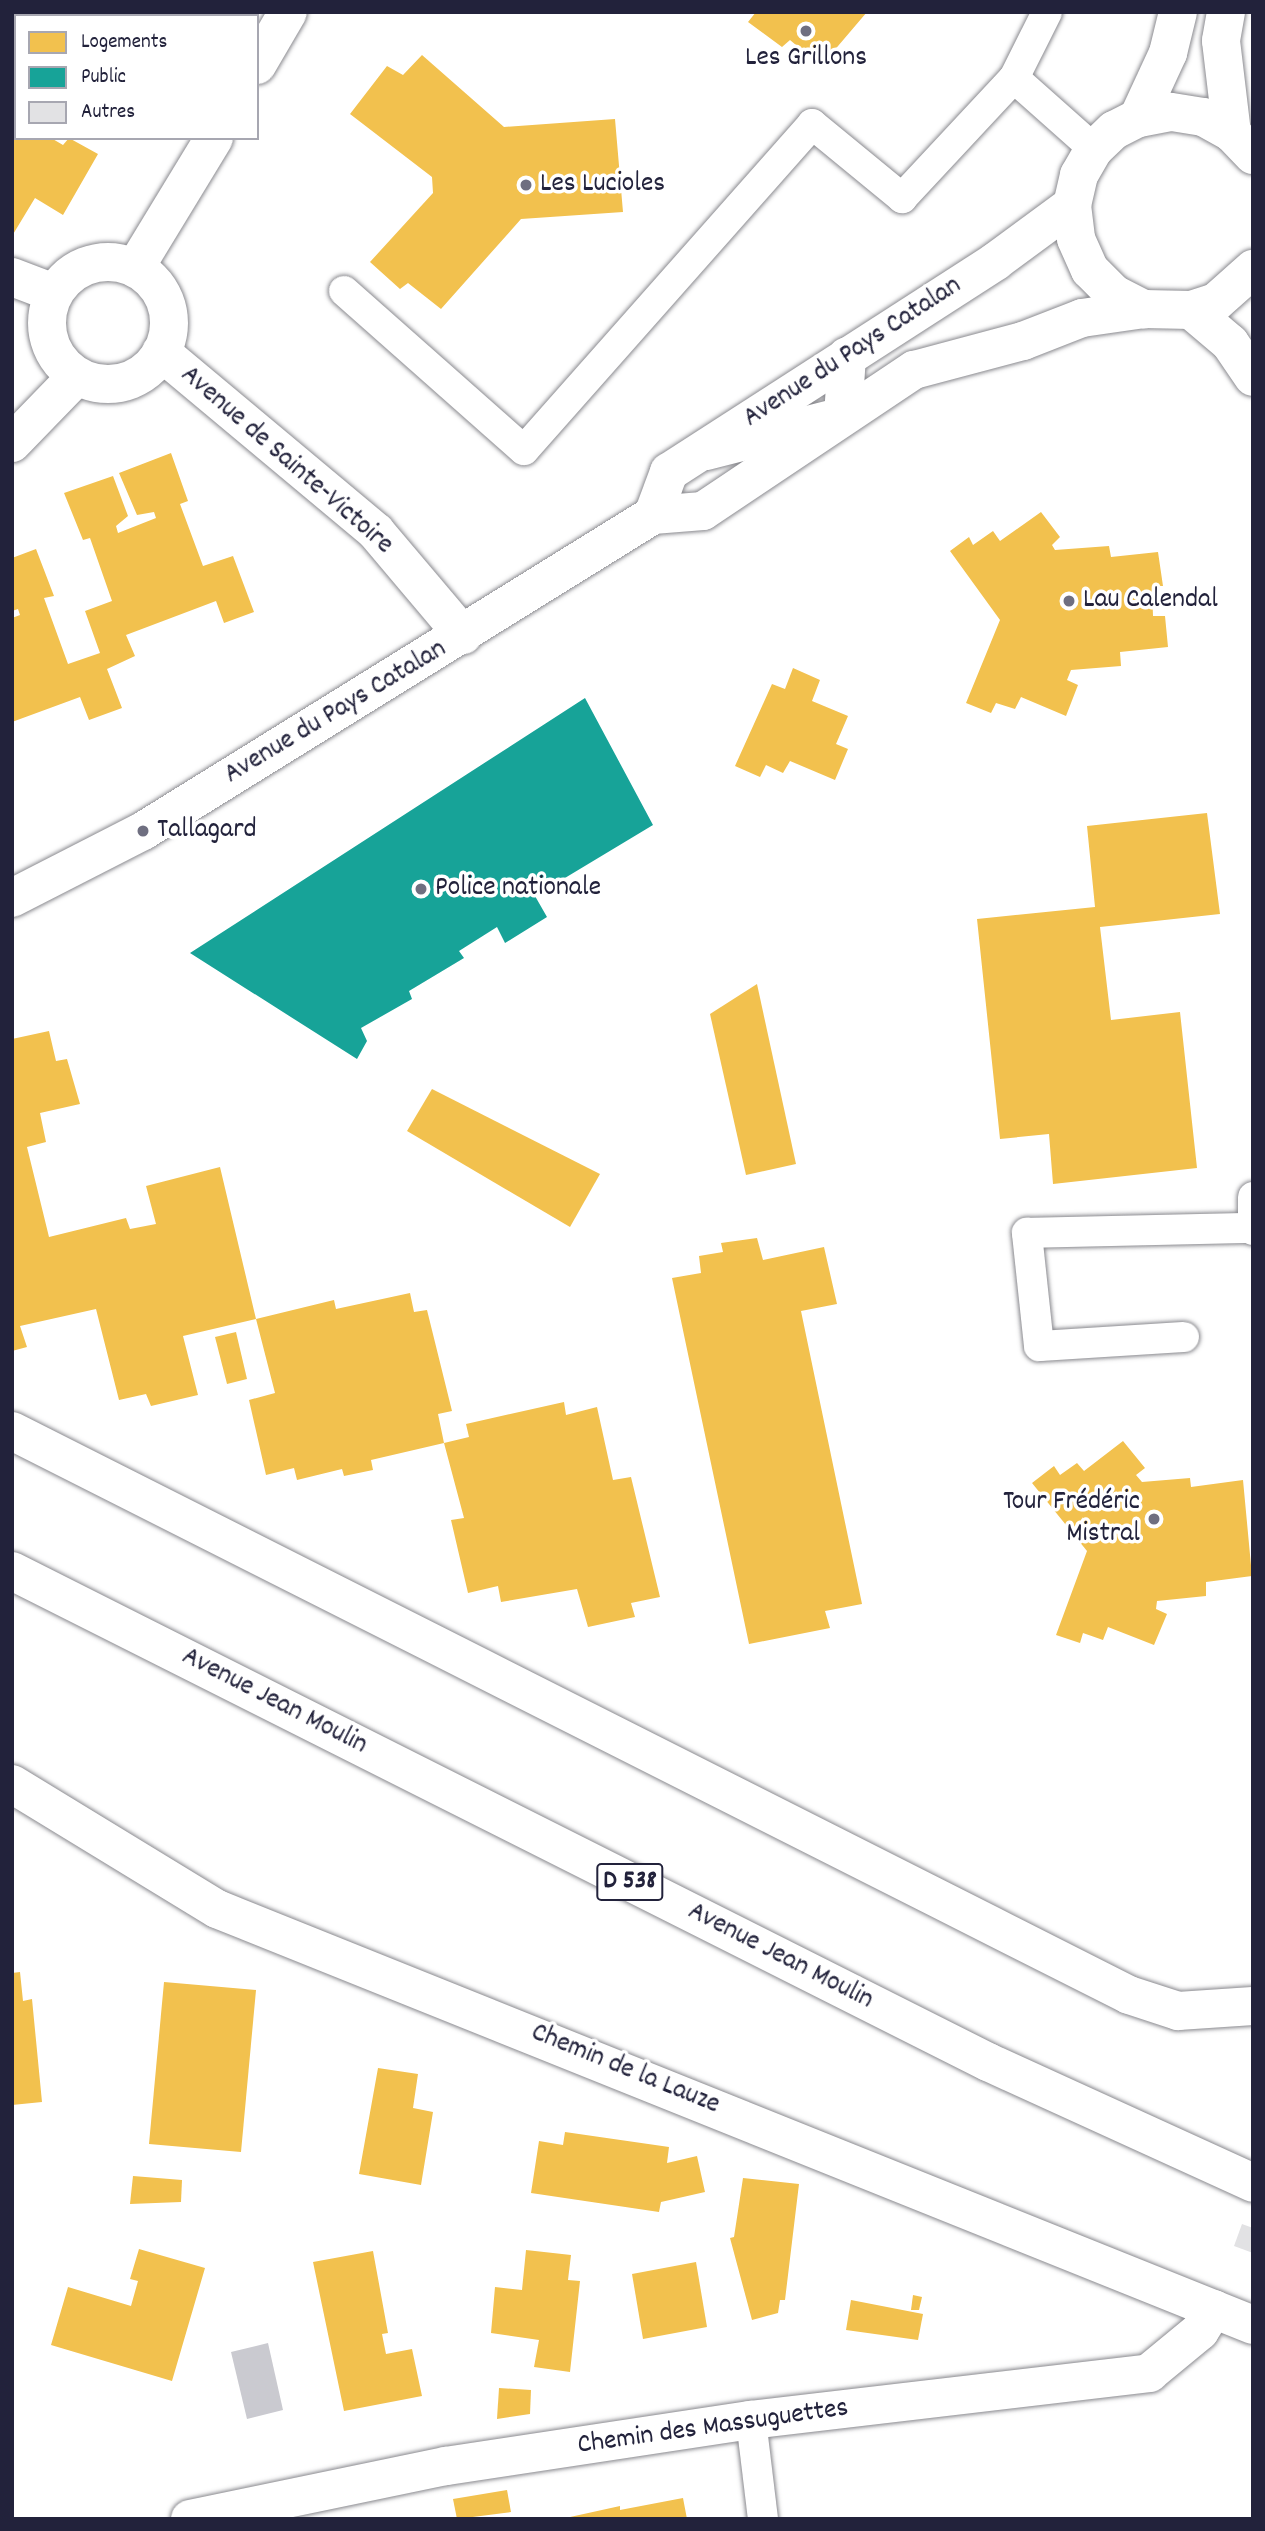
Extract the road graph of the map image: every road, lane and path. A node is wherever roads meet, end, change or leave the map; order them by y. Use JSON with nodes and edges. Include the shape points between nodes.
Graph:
{"nodes":[{"id":1,"x":288,"y":12,"type":"edge"},
{"id":2,"x":1046,"y":12,"type":"edge"},
{"id":3,"x":1178,"y":12,"type":"edge"},
{"id":4,"x":1226,"y":12,"type":"edge"},
{"id":5,"x":259,"y":62,"type":"edge"},
{"id":6,"x":1014,"y":78,"type":"junction"},
{"id":7,"x":1138,"y":118,"type":"junction"},
{"id":8,"x":213,"y":140,"type":"edge"},
{"id":9,"x":1242,"y":144,"type":"edge"},
{"id":10,"x":1094,"y":149,"type":"junction"},
{"id":11,"x":1072,"y":205,"type":"junction"},
{"id":12,"x":135,"y":268,"type":"junction"},
{"id":13,"x":1253,"y":269,"type":"edge"},
{"id":14,"x":12,"y":277,"type":"edge"},
{"id":15,"x":344,"y":291,"type":"dead end"},
{"id":16,"x":54,"y":293,"type":"junction"},
{"id":17,"x":1144,"y":309,"type":"junction"},
{"id":18,"x":1191,"y":310,"type":"junction"},
{"id":19,"x":161,"y":352,"type":"junction"},
{"id":20,"x":847,"y":356,"type":"junction"},
{"id":21,"x":78,"y":376,"type":"junction"},
{"id":22,"x":1253,"y":377,"type":"edge"},
{"id":23,"x":843,"y":416,"type":"junction"},
{"id":24,"x":12,"y":443,"type":"edge"},
{"id":25,"x":701,"y":452,"type":"junction"},
{"id":26,"x":653,"y":515,"type":"junction"},
{"id":27,"x":463,"y":635,"type":"junction"},
{"id":28,"x":12,"y":898,"type":"edge"},
{"id":29,"x":1253,"y":1198,"type":"edge"},
{"id":30,"x":1252,"y":1229,"type":"edge"},
{"id":31,"x":1184,"y":1338,"type":"dead end"},
{"id":32,"x":12,"y":1430,"type":"edge"},
{"id":33,"x":12,"y":1571,"type":"edge"},
{"id":34,"x":12,"y":1784,"type":"edge"},
{"id":35,"x":1253,"y":2006,"type":"edge"},
{"id":36,"x":1253,"y":2183,"type":"edge"},
{"id":37,"x":1214,"y":2309,"type":"junction"},
{"id":38,"x":1253,"y":2325,"type":"edge"},
{"id":39,"x":751,"y":2420,"type":"junction"},
{"id":40,"x":190,"y":2519,"type":"edge"},
{"id":41,"x":763,"y":2519,"type":"edge"}],
"edges":[{"from":1,"to":5,"type":"street"},
{"from":2,"to":6,"type":"lane"},
{"from":3,"to":7,"type":"street","via":[[1167,53]]},
{"from":4,"to":9,"type":"street","via":[[1221,41]]},
{"from":6,"to":10,"type":"lane"},
{"from":6,"to":15,"type":"lane","via":[[902,198],[813,124],[524,450]]},
{"from":7,"to":9,"type":"street","via":[[1170,112],[1203,117]]},
{"from":7,"to":10,"type":"street","via":[[1114,130]]},
{"from":8,"to":12,"type":"street"},
{"from":10,"to":11,"type":"street","via":[[1079,175]]},
{"from":11,"to":17,"type":"street","via":[[1076,239],[1090,270],[1114,294]]},
{"from":11,"to":20,"type":"street","name":"Avenue du Pays Catalan","via":[[996,261]]},
{"from":12,"to":16,"type":"street","via":[[117,262],[90,265],[65,279]]},
{"from":12,"to":19,"type":"street","via":[[152,279],[166,305],[168,334]]},
{"from":13,"to":18,"type":"street","via":[[1216,302]]},
{"from":14,"to":16,"type":"street"},
{"from":16,"to":21,"type":"street","via":[[48,311],[52,349]]},
{"from":17,"to":18,"type":"street","name":"Avenue du Pays Catalan"},
{"from":17,"to":23,"type":"street","name":"Avenue du Pays Catalan","via":[[1082,318],[1023,341],[914,370]]},
{"from":18,"to":22,"type":"street","via":[[1230,344]]},
{"from":19,"to":21,"type":"street","via":[[149,368],[114,384]]},
{"from":19,"to":27,"type":"street","name":"Avenue de Sainte-Victoire","via":[[376,532]]},
{"from":20,"to":23,"type":"street"},
{"from":20,"to":25,"type":"street","name":"Avenue du Pays Catalan"},
{"from":21,"to":24,"type":"street"},
{"from":23,"to":25,"type":"street"},
{"from":23,"to":26,"type":"street","name":"Avenue du Pays Catalan","via":[[703,511]]},
{"from":25,"to":26,"type":"street","name":"Avenue du Pays Catalan","via":[[669,472]]},
{"from":26,"to":27,"type":"street","name":"Avenue du Pays Catalan"},
{"from":27,"to":28,"type":"street","name":"Avenue du Pays Catalan","via":[[143,831]]},
{"from":29,"to":30,"type":"lane"},
{"from":30,"to":31,"type":"lane","via":[[1027,1233],[1039,1346]]},
{"from":32,"to":35,"type":"street","via":[[1129,1995],[1178,2011]]},
{"from":33,"to":36,"type":"street","name":"Avenue Jean Moulin","number":"D 538","via":[[988,2062]]},
{"from":34,"to":37,"type":"street","name":"Chemin de la Lauze","via":[[217,1909]]},
{"from":37,"to":38,"type":"street","name":"Chemin de la Lauze"},
{"from":37,"to":39,"type":"street","name":"Chemin des Massuguettes","via":[[1200,2331],[1149,2373]]},
{"from":39,"to":40,"type":"street","name":"Chemin des Massuguettes","via":[[446,2466]]},
{"from":39,"to":41,"type":"lane"}]}
